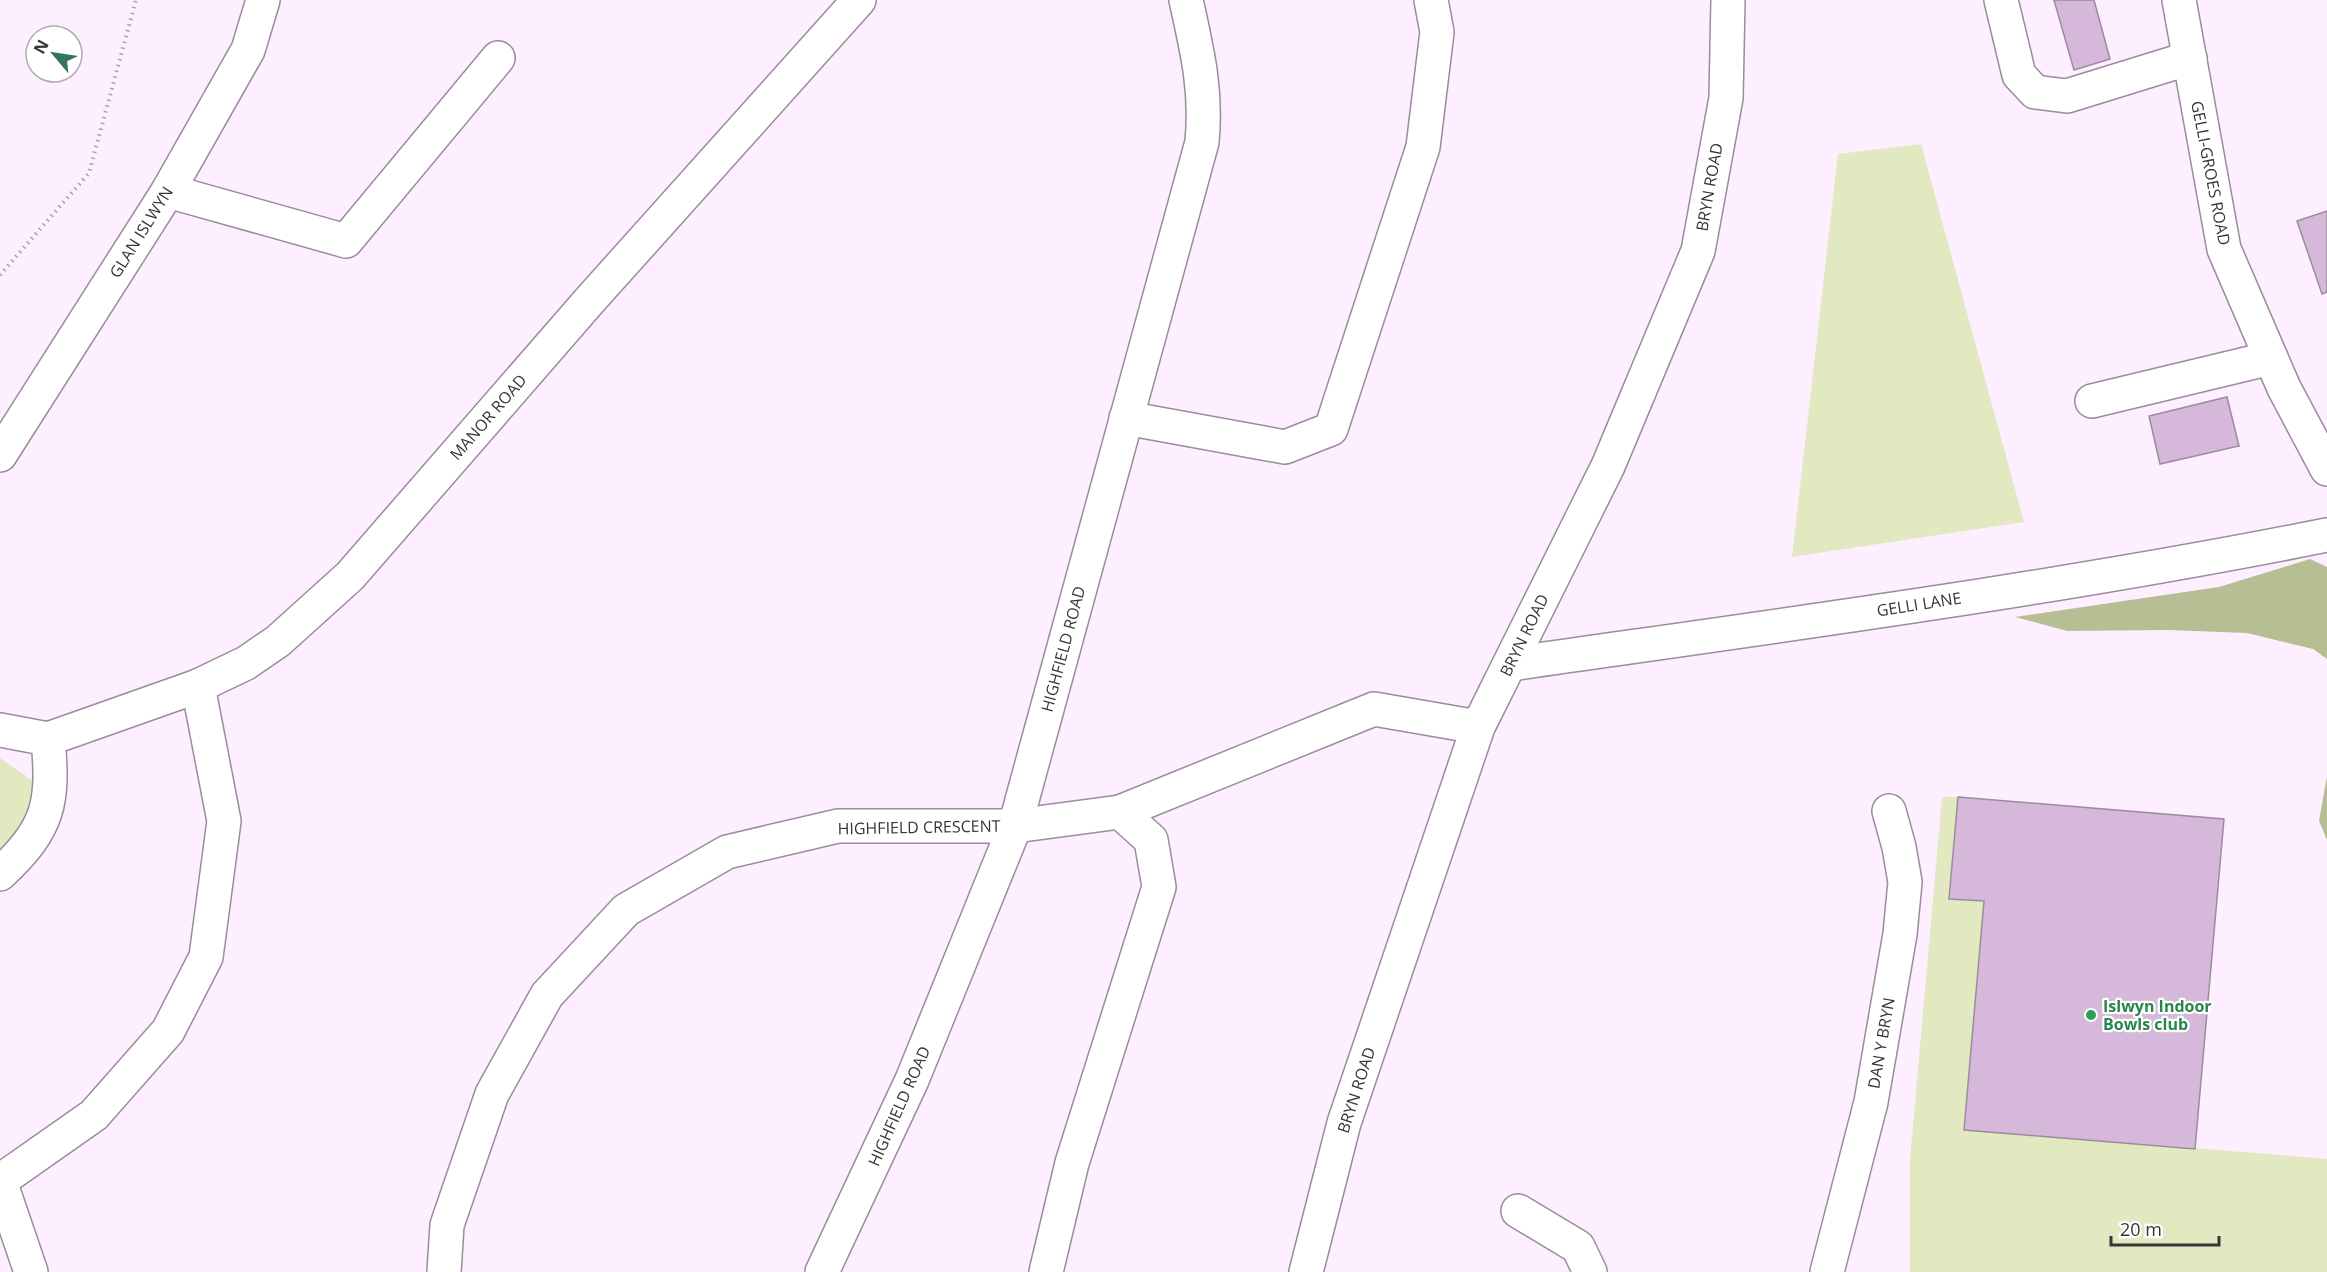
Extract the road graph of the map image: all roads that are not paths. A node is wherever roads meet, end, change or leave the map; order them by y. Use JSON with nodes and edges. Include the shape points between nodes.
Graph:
{"nodes":[{"id":1,"x":263,"y":0,"type":"edge"},
{"id":2,"x":859,"y":0,"type":"edge"},
{"id":3,"x":1186,"y":0,"type":"edge"},
{"id":4,"x":1431,"y":0,"type":"edge"},
{"id":5,"x":1728,"y":0,"type":"edge"},
{"id":6,"x":2001,"y":0,"type":"edge"},
{"id":7,"x":2179,"y":0,"type":"edge"},
{"id":8,"x":498,"y":58,"type":"dead end"},
{"id":9,"x":2190,"y":58,"type":"junction"},
{"id":10,"x":168,"y":190,"type":"junction"},
{"id":11,"x":2271,"y":358,"type":"junction"},
{"id":12,"x":2092,"y":401,"type":"dead end"},
{"id":13,"x":1126,"y":418,"type":"junction"},
{"id":14,"x":0,"y":455,"type":"edge"},
{"id":15,"x":2327,"y":469,"type":"edge"},
{"id":16,"x":2327,"y":535,"type":"edge"},
{"id":17,"x":1510,"y":664,"type":"junction"},
{"id":18,"x":198,"y":686,"type":"junction"},
{"id":19,"x":1479,"y":727,"type":"junction"},
{"id":20,"x":0,"y":730,"type":"edge"},
{"id":21,"x":48,"y":739,"type":"junction"},
{"id":22,"x":1889,"y":810,"type":"dead end"},
{"id":23,"x":1120,"y":812,"type":"junction"},
{"id":24,"x":1015,"y":826,"type":"junction"},
{"id":25,"x":0,"y":874,"type":"edge"},
{"id":26,"x":0,"y":1181,"type":"edge"},
{"id":27,"x":1518,"y":1211,"type":"dead end"},
{"id":28,"x":31,"y":1272,"type":"edge"},
{"id":29,"x":444,"y":1272,"type":"edge"},
{"id":30,"x":822,"y":1272,"type":"edge"},
{"id":31,"x":1046,"y":1272,"type":"edge"},
{"id":32,"x":1306,"y":1272,"type":"edge"},
{"id":33,"x":1590,"y":1272,"type":"edge"},
{"id":34,"x":1827,"y":1272,"type":"edge"}],
"edges":[{"from":1,"to":10,"type":"street","name":"GLAN ISLWYN","via":[[248,50]]},
{"from":2,"to":18,"type":"street","name":"MANOR ROAD","via":[[350,576],[278,641],[246,663]]},
{"from":3,"to":13,"type":"street","name":"HIGHFIELD ROAD","via":[[1202,78],[1202,142]]},
{"from":4,"to":13,"type":"street","via":[[1437,32],[1423,147],[1331,429],[1285,447]]},
{"from":5,"to":17,"type":"street","name":"BRYN ROAD","via":[[1726,98],[1698,251],[1608,466]]},
{"from":6,"to":9,"type":"street","via":[[2019,75],[2035,92],[2067,96]]},
{"from":7,"to":9,"type":"street","name":"GELLI-GROES ROAD"},
{"from":8,"to":10,"type":"street","via":[[346,241]]},
{"from":9,"to":11,"type":"street","name":"GELLI-GROES ROAD","via":[[2224,249]]},
{"from":10,"to":14,"type":"street","name":"GLAN ISLWYN"},
{"from":11,"to":12,"type":"street"},
{"from":11,"to":15,"type":"street","name":"GELLI-GROES ROAD"},
{"from":13,"to":24,"type":"street","name":"HIGHFIELD ROAD"},
{"from":16,"to":17,"type":"street","name":"GELLI LANE","via":[[2066,582]]},
{"from":17,"to":19,"type":"street","name":"BRYN ROAD"},
{"from":18,"to":21,"type":"street","name":"MANOR ROAD"},
{"from":18,"to":26,"type":"street","via":[[224,821],[206,957],[168,1031],[94,1115]]},
{"from":19,"to":23,"type":"street","name":"HIGHFIELD CRESCENT","via":[[1374,709]]},
{"from":19,"to":32,"type":"street","name":"BRYN ROAD","via":[[1344,1123]]},
{"from":20,"to":21,"type":"street"},
{"from":21,"to":25,"type":"street","via":[[52,779],[45,814],[35,836]]},
{"from":22,"to":34,"type":"street","name":"DAN Y BRYN","via":[[1905,882],[1900,934],[1871,1102]]},
{"from":23,"to":24,"type":"street","name":"HIGHFIELD CRESCENT"},
{"from":23,"to":31,"type":"street","via":[[1151,840],[1159,887],[1072,1163]]},
{"from":24,"to":29,"type":"street","name":"HIGHFIELD CRESCENT","via":[[838,826],[727,852],[626,910],[547,995],[492,1094],[447,1225]]},
{"from":24,"to":30,"type":"street","name":"HIGHFIELD ROAD","via":[[912,1080]]},
{"from":26,"to":28,"type":"street"},
{"from":27,"to":33,"type":"street","via":[[1578,1247]]}]}
